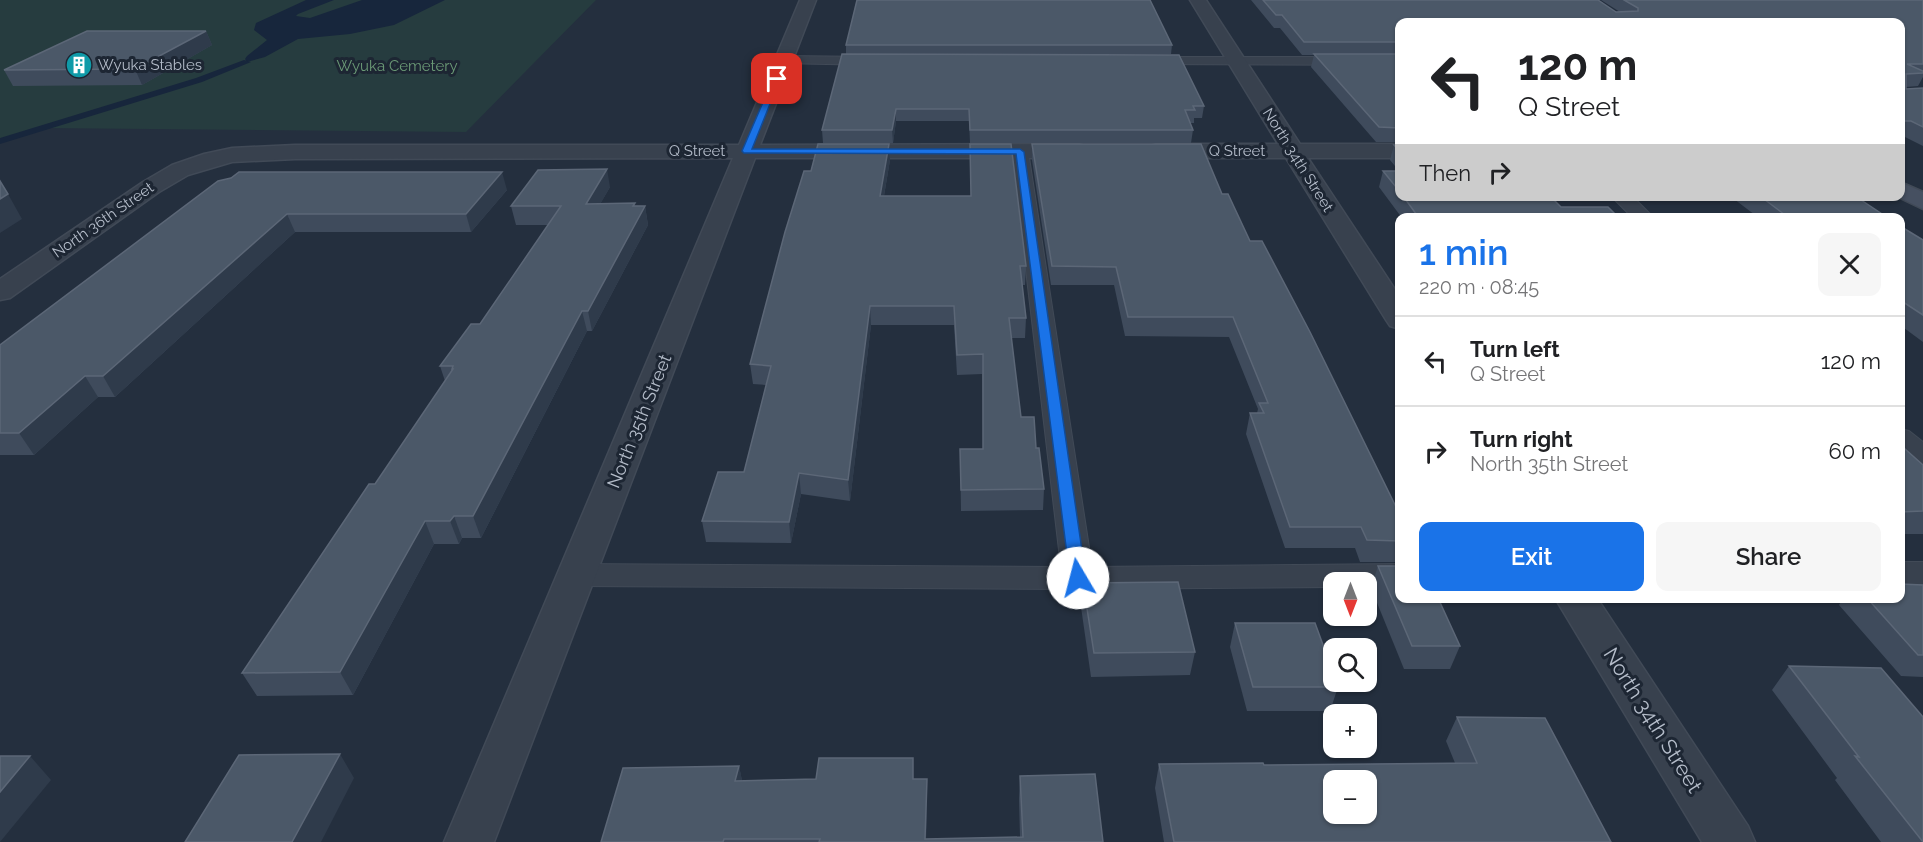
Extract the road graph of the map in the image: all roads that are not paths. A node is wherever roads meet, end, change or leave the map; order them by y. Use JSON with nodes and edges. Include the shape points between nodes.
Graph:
{"nodes":[{"id":1,"x":808,"y":0,"type":"edge"},
{"id":2,"x":1198,"y":0,"type":"edge"},
{"id":3,"x":784,"y":60,"type":"junction"},
{"id":4,"x":887,"y":61,"type":"edge"},
{"id":5,"x":1132,"y":61,"type":"edge"},
{"id":6,"x":1235,"y":61,"type":"junction"},
{"id":7,"x":1395,"y":61,"type":"edge"},
{"id":8,"x":747,"y":151,"type":"junction"},
{"id":9,"x":1395,"y":151,"type":"edge"},
{"id":10,"x":1020,"y":152,"type":"junction"},
{"id":11,"x":1101,"y":152,"type":"edge"},
{"id":12,"x":1136,"y":152,"type":"edge"},
{"id":13,"x":1293,"y":152,"type":"junction"},
{"id":14,"x":212,"y":159,"type":"joint"},
{"id":15,"x":1905,"y":192,"type":"edge"},
{"id":16,"x":1626,"y":201,"type":"edge"},
{"id":17,"x":1923,"y":202,"type":"edge"},
{"id":18,"x":1639,"y":213,"type":"edge"},
{"id":19,"x":0,"y":292,"type":"edge"},
{"id":20,"x":1395,"y":312,"type":"edge"},
{"id":21,"x":1905,"y":441,"type":"edge"},
{"id":22,"x":1923,"y":456,"type":"edge"},
{"id":23,"x":1905,"y":573,"type":"edge"},
{"id":24,"x":1923,"y":573,"type":"edge"},
{"id":25,"x":1395,"y":574,"type":"edge"},
{"id":26,"x":577,"y":575,"type":"junction"},
{"id":27,"x":1078,"y":578,"type":"junction"},
{"id":28,"x":1578,"y":603,"type":"edge"},
{"id":29,"x":470,"y":842,"type":"edge"},
{"id":30,"x":1730,"y":842,"type":"edge"}],
"edges":[{"from":1,"to":3,"type":"street","name":"North 35th Street"},
{"from":2,"to":6,"type":"street","name":"North 34th Street"},
{"from":3,"to":4,"type":"lane"},
{"from":3,"to":8,"type":"street","name":"North 35th Street"},
{"from":5,"to":6,"type":"lane"},
{"from":6,"to":7,"type":"lane"},
{"from":6,"to":13,"type":"street","name":"North 34th Street"},
{"from":8,"to":10,"type":"street","name":"Q Street"},
{"from":8,"to":14,"type":"street","name":"Q Street","via":[[295,152]]},
{"from":8,"to":26,"type":"street","name":"North 35th Street"},
{"from":9,"to":13,"type":"street","name":"Q Street"},
{"from":10,"to":11,"type":"street","name":"Q Street"},
{"from":10,"to":27,"type":"lane"},
{"from":12,"to":13,"type":"street","name":"Q Street"},
{"from":13,"to":20,"type":"street","name":"North 34th Street"},
{"from":14,"to":19,"type":"street","name":"North 36th Street","via":[[170,175]]},
{"from":15,"to":17,"type":"main road"},
{"from":16,"to":18,"type":"lane"},
{"from":21,"to":22,"type":"lane"},
{"from":23,"to":24,"type":"lane"},
{"from":25,"to":27,"type":"lane"},
{"from":26,"to":27,"type":"lane"},
{"from":26,"to":29,"type":"street","name":"North 35th Street"},
{"from":28,"to":30,"type":"street","name":"North 34th Street"}]}
